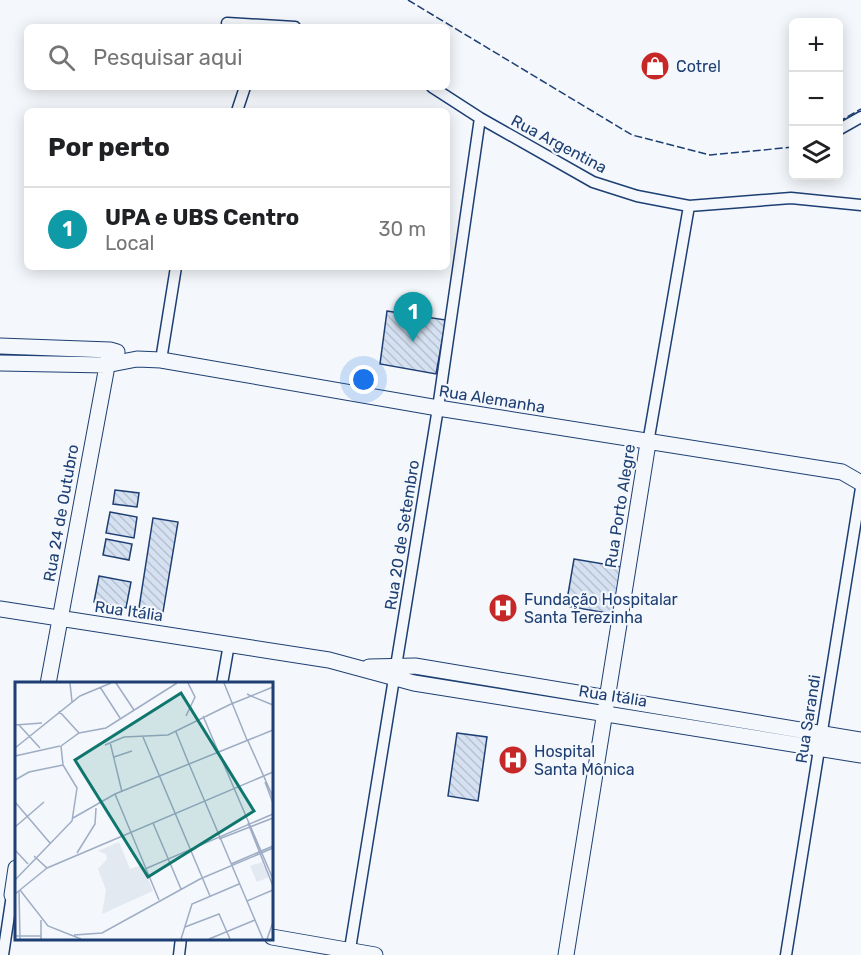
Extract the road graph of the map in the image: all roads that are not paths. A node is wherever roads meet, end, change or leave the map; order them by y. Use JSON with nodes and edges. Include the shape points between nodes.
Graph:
{"nodes":[{"id":1,"x":227,"y":23,"type":"dead end"},
{"id":2,"x":240,"y":24,"type":"edge"},
{"id":3,"x":244,"y":90,"type":"edge"},
{"id":4,"x":437,"y":90,"type":"edge"},
{"id":5,"x":238,"y":108,"type":"edge"},
{"id":6,"x":861,"y":117,"type":"edge"},
{"id":7,"x":480,"y":118,"type":"junction"},
{"id":8,"x":843,"y":127,"type":"edge"},
{"id":9,"x":861,"y":205,"type":"edge"},
{"id":10,"x":689,"y":206,"type":"junction"},
{"id":11,"x":175,"y":270,"type":"edge"},
{"id":12,"x":0,"y":346,"type":"edge"},
{"id":13,"x":108,"y":357,"type":"junction"},
{"id":14,"x":160,"y":360,"type":"junction"},
{"id":15,"x":0,"y":363,"type":"edge"},
{"id":16,"x":438,"y":408,"type":"junction"},
{"id":17,"x":648,"y":443,"type":"junction"},
{"id":18,"x":861,"y":467,"type":"edge"},
{"id":19,"x":842,"y":472,"type":"junction"},
{"id":20,"x":861,"y":483,"type":"edge"},
{"id":21,"x":861,"y":488,"type":"edge"},
{"id":22,"x":0,"y":609,"type":"edge"},
{"id":23,"x":60,"y":619,"type":"junction"},
{"id":24,"x":229,"y":644,"type":"junction"},
{"id":25,"x":395,"y":671,"type":"junction"},
{"id":26,"x":48,"y":682,"type":"edge"},
{"id":27,"x":222,"y":682,"type":"edge"},
{"id":28,"x":606,"y":705,"type":"junction"},
{"id":29,"x":820,"y":740,"type":"junction"},
{"id":30,"x":861,"y":740,"type":"edge"},
{"id":31,"x":861,"y":754,"type":"edge"},
{"id":32,"x":14,"y":895,"type":"edge"},
{"id":33,"x":273,"y":937,"type":"edge"},
{"id":34,"x":181,"y":940,"type":"edge"},
{"id":35,"x":349,"y":953,"type":"edge"},
{"id":36,"x":3,"y":955,"type":"edge"},
{"id":37,"x":179,"y":955,"type":"edge"},
{"id":38,"x":375,"y":955,"type":"edge"},
{"id":39,"x":566,"y":955,"type":"edge"},
{"id":40,"x":786,"y":955,"type":"edge"}],
"edges":[{"from":1,"to":2,"type":"street"},
{"from":3,"to":5,"type":"street"},
{"from":4,"to":7,"type":"street","name":"Rua Argentina"},
{"from":6,"to":8,"type":"street"},
{"from":7,"to":10,"type":"street","name":"Rua Argentina","via":[[593,182]]},
{"from":7,"to":16,"type":"street","name":"Rua 20 de Setembro"},
{"from":9,"to":10,"type":"street","name":"Rua Argentina","via":[[791,198]]},
{"from":10,"to":17,"type":"street","name":"Rua Porto Alegre"},
{"from":11,"to":14,"type":"street"},
{"from":12,"to":13,"type":"main road","name":"Rua Alemanha"},
{"from":13,"to":14,"type":"main road","name":"Rua Alemanha"},
{"from":13,"to":15,"type":"main road","name":"Rua Alemanha"},
{"from":13,"to":23,"type":"main road","name":"Rua 24 de Outubro"},
{"from":14,"to":16,"type":"main road","name":"Rua Alemanha"},
{"from":16,"to":17,"type":"main road","name":"Rua Alemanha"},
{"from":16,"to":25,"type":"street","name":"Rua 20 de Setembro"},
{"from":17,"to":19,"type":"main road","name":"Rua Alemanha"},
{"from":17,"to":28,"type":"main road","name":"Rua Porto Alegre"},
{"from":18,"to":19,"type":"main road","name":"Rua Alemanha"},
{"from":19,"to":20,"type":"main road","name":"Rua Alemanha"},
{"from":21,"to":29,"type":"street","name":"Rua Sarandi"},
{"from":22,"to":23,"type":"main road","name":"Rua Itália"},
{"from":23,"to":24,"type":"main road","name":"Rua Itália"},
{"from":23,"to":26,"type":"main road","name":"Rua 24 de Outubro"},
{"from":24,"to":25,"type":"main road","name":"Rua Itália"},
{"from":24,"to":27,"type":"street"},
{"from":25,"to":28,"type":"main road","name":"Rua Itália","via":[[415,666]]},
{"from":25,"to":35,"type":"street","name":"Rua 20 de Setembro"},
{"from":28,"to":29,"type":"main road","name":"Rua Itália"},
{"from":28,"to":39,"type":"main road","name":"Rua Porto Alegre"},
{"from":29,"to":30,"type":"main road","name":"Rua Itália"},
{"from":29,"to":31,"type":"main road","name":"Rua Itália"},
{"from":29,"to":40,"type":"street","name":"Rua Sarandi"},
{"from":32,"to":36,"type":"street"},
{"from":33,"to":35,"type":"main road"},
{"from":34,"to":37,"type":"street"},
{"from":35,"to":38,"type":"main road"}]}
